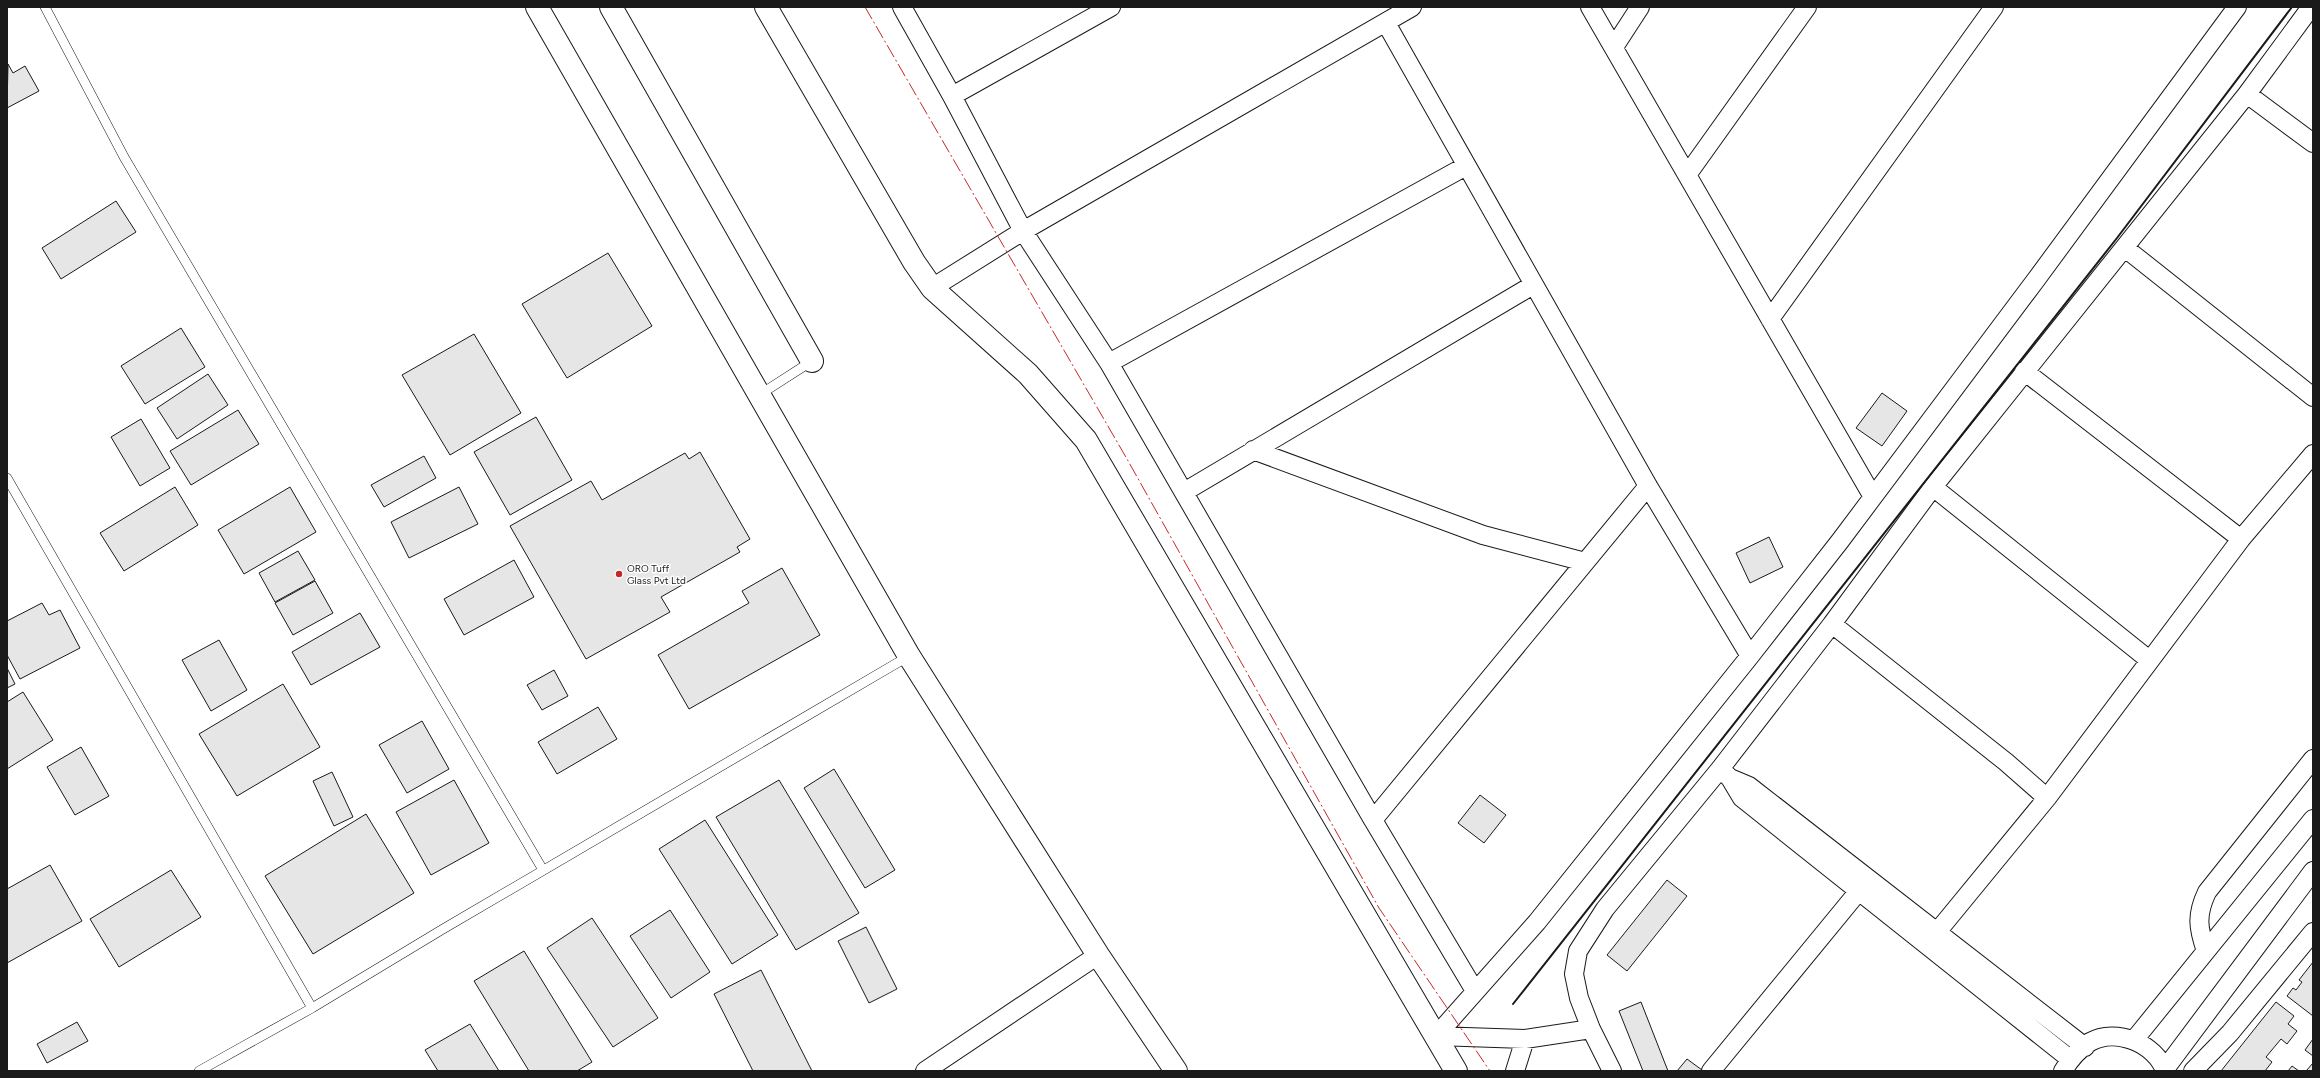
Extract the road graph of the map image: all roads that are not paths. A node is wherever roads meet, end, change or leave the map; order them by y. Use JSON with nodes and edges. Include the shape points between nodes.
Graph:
{"nodes":[{"id":1,"x":45,"y":7,"type":"edge"},
{"id":2,"x":537,"y":7,"type":"edge"},
{"id":3,"x":611,"y":7,"type":"edge"},
{"id":4,"x":766,"y":7,"type":"edge"},
{"id":5,"x":902,"y":7,"type":"edge"},
{"id":6,"x":1111,"y":7,"type":"edge"},
{"id":7,"x":1412,"y":7,"type":"edge"},
{"id":8,"x":1590,"y":7,"type":"edge"},
{"id":9,"x":1640,"y":7,"type":"edge"},
{"id":10,"x":1807,"y":7,"type":"edge"},
{"id":11,"x":1994,"y":7,"type":"edge"},
{"id":12,"x":2237,"y":7,"type":"edge"},
{"id":13,"x":2311,"y":7,"type":"edge"},
{"id":14,"x":1386,"y":22,"type":"junction"},
{"id":15,"x":1614,"y":47,"type":"junction"},
{"id":16,"x":2247,"y":94,"type":"junction"},
{"id":17,"x":952,"y":96,"type":"junction"},
{"id":18,"x":2313,"y":143,"type":"edge"},
{"id":19,"x":1466,"y":166,"type":"junction"},
{"id":20,"x":1687,"y":175,"type":"junction"},
{"id":21,"x":1023,"y":231,"type":"junction"},
{"id":22,"x":2125,"y":248,"type":"junction"},
{"id":23,"x":1533,"y":285,"type":"junction"},
{"id":24,"x":932,"y":288,"type":"junction"},
{"id":25,"x":1770,"y":319,"type":"junction"},
{"id":26,"x":812,"y":361,"type":"joint"},
{"id":27,"x":1109,"y":363,"type":"junction"},
{"id":28,"x":2024,"y":371,"type":"junction"},
{"id":29,"x":760,"y":395,"type":"junction"},
{"id":30,"x":2313,"y":397,"type":"edge"},
{"id":31,"x":1253,"y":450,"type":"junction"},
{"id":32,"x":2313,"y":454,"type":"edge"},
{"id":33,"x":7,"y":478,"type":"edge"},
{"id":34,"x":1648,"y":486,"type":"junction"},
{"id":35,"x":1933,"y":487,"type":"junction"},
{"id":36,"x":1184,"y":492,"type":"junction"},
{"id":37,"x":1873,"y":497,"type":"junction"},
{"id":38,"x":2241,"y":539,"type":"junction"},
{"id":39,"x":1585,"y":562,"type":"junction"},
{"id":40,"x":1832,"y":624,"type":"junction"},
{"id":41,"x":909,"y":656,"type":"junction"},
{"id":42,"x":1750,"y":656,"type":"junction"},
{"id":43,"x":2148,"y":660,"type":"junction"},
{"id":44,"x":2313,"y":759,"type":"edge"},
{"id":45,"x":1725,"y":774,"type":"junction"},
{"id":46,"x":2047,"y":798,"type":"junction"},
{"id":47,"x":2313,"y":819,"type":"edge"},
{"id":48,"x":1373,"y":820,"type":"junction"},
{"id":49,"x":543,"y":870,"type":"junction"},
{"id":50,"x":2313,"y":871,"type":"edge"},
{"id":51,"x":1858,"y":892,"type":"junction"},
{"id":52,"x":1937,"y":932,"type":"junction"},
{"id":53,"x":2313,"y":932,"type":"edge"},
{"id":54,"x":2206,"y":951,"type":"junction"},
{"id":55,"x":1098,"y":955,"type":"junction"},
{"id":56,"x":1475,"y":991,"type":"junction"},
{"id":57,"x":312,"y":1008,"type":"junction"},
{"id":58,"x":1591,"y":1029,"type":"junction"},
{"id":59,"x":1436,"y":1036,"type":"junction"},
{"id":60,"x":1525,"y":1039,"type":"junction"},
{"id":61,"x":2134,"y":1040,"type":"junction"},
{"id":62,"x":2085,"y":1047,"type":"junction"},
{"id":63,"x":2067,"y":1065,"type":"edge"},
{"id":64,"x":2165,"y":1070,"type":"edge"},
{"id":65,"x":199,"y":1071,"type":"edge"},
{"id":66,"x":925,"y":1071,"type":"edge"},
{"id":67,"x":1176,"y":1071,"type":"edge"},
{"id":68,"x":1456,"y":1071,"type":"edge"},
{"id":69,"x":1515,"y":1071,"type":"edge"},
{"id":70,"x":1612,"y":1071,"type":"edge"},
{"id":71,"x":1711,"y":1071,"type":"edge"},
{"id":72,"x":2193,"y":1071,"type":"edge"}],
"edges":[{"from":1,"to":49,"type":"lane","via":[[124,157]]},
{"from":2,"to":29,"type":"main road"},
{"from":3,"to":26,"type":"main road"},
{"from":4,"to":24,"type":"main road","via":[[914,262]]},
{"from":5,"to":17,"type":"street"},
{"from":6,"to":17,"type":"street"},
{"from":7,"to":14,"type":"street"},
{"from":8,"to":15,"type":"street"},
{"from":9,"to":15,"type":"street"},
{"from":10,"to":20,"type":"street"},
{"from":11,"to":25,"type":"street"},
{"from":12,"to":37,"type":"street"},
{"from":13,"to":16,"type":"street"},
{"from":14,"to":19,"type":"street"},
{"from":14,"to":21,"type":"street"},
{"from":15,"to":20,"type":"street"},
{"from":16,"to":18,"type":"street"},
{"from":16,"to":22,"type":"street"},
{"from":17,"to":21,"type":"street"},
{"from":19,"to":23,"type":"street"},
{"from":19,"to":27,"type":"street"},
{"from":20,"to":25,"type":"street"},
{"from":21,"to":24,"type":"street"},
{"from":21,"to":27,"type":"street"},
{"from":22,"to":28,"type":"street"},
{"from":22,"to":30,"type":"street"},
{"from":23,"to":31,"type":"street"},
{"from":23,"to":34,"type":"street"},
{"from":24,"to":59,"type":"main road","via":[[1028,374],[1086,440]]},
{"from":25,"to":37,"type":"street"},
{"from":26,"to":29,"type":"lane"},
{"from":27,"to":36,"type":"street"},
{"from":28,"to":35,"type":"street"},
{"from":28,"to":38,"type":"street"},
{"from":29,"to":41,"type":"main road"},
{"from":31,"to":36,"type":"street"},
{"from":31,"to":39,"type":"street","via":[[1482,535]]},
{"from":32,"to":38,"type":"street"},
{"from":33,"to":57,"type":"lane"},
{"from":34,"to":39,"type":"street"},
{"from":34,"to":42,"type":"street"},
{"from":35,"to":40,"type":"street"},
{"from":35,"to":43,"type":"street"},
{"from":36,"to":48,"type":"street"},
{"from":37,"to":42,"type":"street"},
{"from":38,"to":43,"type":"street"},
{"from":39,"to":48,"type":"street"},
{"from":40,"to":45,"type":"street"},
{"from":40,"to":46,"type":"street","via":[[2006,762]]},
{"from":41,"to":49,"type":"lane"},
{"from":41,"to":55,"type":"main road"},
{"from":42,"to":56,"type":"street","via":[[1537,922]]},
{"from":43,"to":46,"type":"street"},
{"from":44,"to":54,"type":"street","via":[[2207,892],[2200,906],[2199,917],[2199,931]]},
{"from":45,"to":51,"type":"street","via":[[1742,798]]},
{"from":45,"to":52,"type":"street","via":[[1749,786]]},
{"from":45,"to":58,"type":"street","via":[[1605,908],[1578,951],[1574,974],[1579,998]]},
{"from":46,"to":52,"type":"street"},
{"from":47,"to":54,"type":"street"},
{"from":48,"to":56,"type":"street"},
{"from":49,"to":57,"type":"lane"},
{"from":50,"to":64,"type":"street"},
{"from":51,"to":63,"type":"street","via":[[1924,941]]},
{"from":51,"to":71,"type":"street"},
{"from":52,"to":62,"type":"street"},
{"from":53,"to":72,"type":"street","via":[[2230,1033]]},
{"from":54,"to":61,"type":"street"},
{"from":55,"to":66,"type":"street"},
{"from":55,"to":67,"type":"main road"},
{"from":56,"to":59,"type":"street"},
{"from":57,"to":65,"type":"lane"},
{"from":58,"to":60,"type":"street"},
{"from":58,"to":70,"type":"street"},
{"from":59,"to":60,"type":"street"},
{"from":59,"to":68,"type":"main road"},
{"from":60,"to":69,"type":"street"},
{"from":61,"to":62,"type":"street","via":[[2112,1036],[2091,1042]]},
{"from":61,"to":64,"type":"street","via":[[2152,1051]]},
{"from":62,"to":63,"type":"street"}]}
